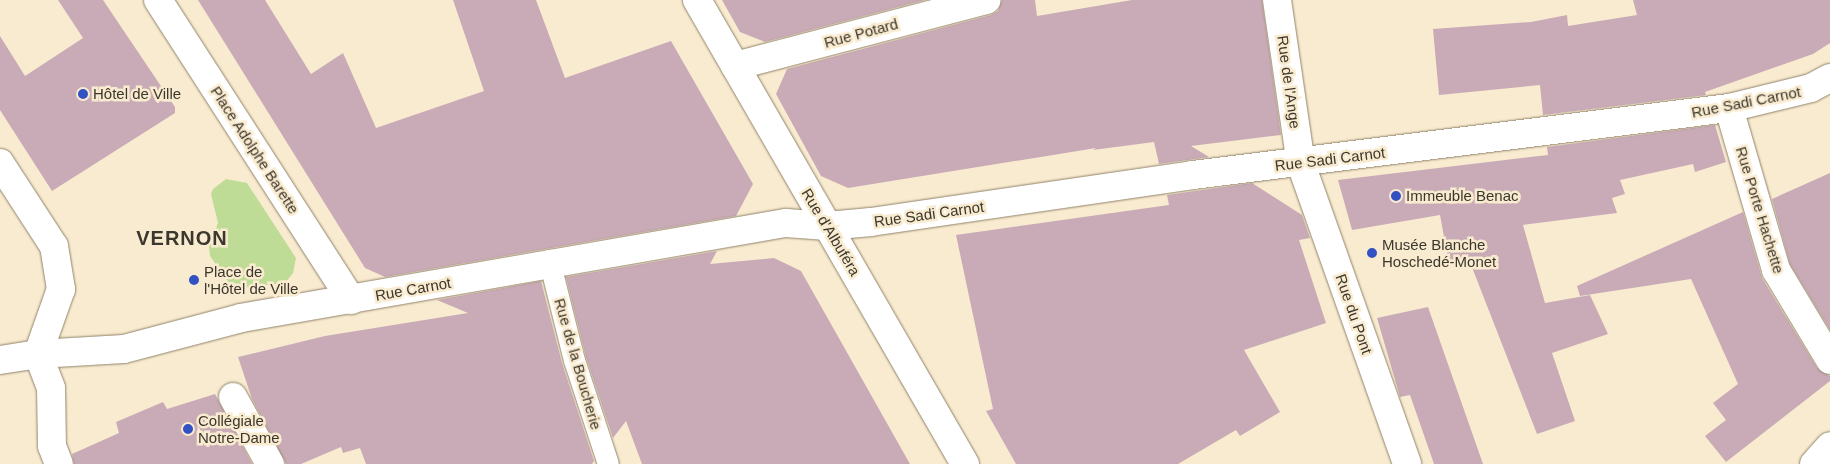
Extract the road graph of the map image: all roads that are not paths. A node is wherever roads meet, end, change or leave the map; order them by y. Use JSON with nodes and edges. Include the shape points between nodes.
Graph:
{"nodes":[{"id":1,"x":158,"y":0,"type":"edge"},
{"id":2,"x":697,"y":0,"type":"edge"},
{"id":3,"x":987,"y":0,"type":"edge"},
{"id":4,"x":1277,"y":0,"type":"edge"},
{"id":5,"x":735,"y":66,"type":"junction"},
{"id":6,"x":1830,"y":78,"type":"edge"},
{"id":7,"x":1729,"y":108,"type":"junction"},
{"id":8,"x":0,"y":163,"type":"edge"},
{"id":9,"x":1301,"y":164,"type":"junction"},
{"id":10,"x":827,"y":226,"type":"junction"},
{"id":11,"x":550,"y":264,"type":"junction"},
{"id":12,"x":351,"y":300,"type":"junction"},
{"id":13,"x":38,"y":354,"type":"junction"},
{"id":14,"x":0,"y":360,"type":"edge"},
{"id":15,"x":1830,"y":360,"type":"edge"},
{"id":16,"x":233,"y":397,"type":"dead end"},
{"id":17,"x":1830,"y":446,"type":"edge"},
{"id":18,"x":58,"y":464,"type":"edge"},
{"id":19,"x":270,"y":464,"type":"edge"},
{"id":20,"x":608,"y":464,"type":"edge"},
{"id":21,"x":965,"y":464,"type":"edge"},
{"id":22,"x":1407,"y":464,"type":"edge"},
{"id":23,"x":1814,"y":464,"type":"edge"}],
"edges":[{"from":1,"to":12,"type":"street","name":"Place Adolphe Barette"},
{"from":2,"to":5,"type":"street","name":"Rue d'Albuféra"},
{"from":3,"to":5,"type":"street","name":"Rue Potard"},
{"from":4,"to":9,"type":"street","name":"Rue de l'Ange"},
{"from":5,"to":10,"type":"street","name":"Rue d'Albuféra"},
{"from":6,"to":7,"type":"street","name":"Rue Sadi Carnot","via":[[1812,88]]},
{"from":7,"to":9,"type":"street","name":"Rue Sadi Carnot"},
{"from":7,"to":15,"type":"street","name":"Rue Porte Hachette","via":[[1776,270]]},
{"from":8,"to":13,"type":"street","via":[[54,246],[61,289]]},
{"from":9,"to":10,"type":"street","name":"Rue Sadi Carnot","via":[[1193,175]]},
{"from":9,"to":22,"type":"street","name":"Rue du Pont"},
{"from":10,"to":11,"type":"street","name":"Rue Carnot","via":[[786,223]]},
{"from":10,"to":21,"type":"street","name":"Rue d'Albuféra"},
{"from":11,"to":12,"type":"street","name":"Rue Carnot"},
{"from":11,"to":20,"type":"lane","name":"Rue de la Boucherie","via":[[574,360]]},
{"from":12,"to":13,"type":"street","name":"Rue Carnot","via":[[241,318],[124,349]]},
{"from":13,"to":14,"type":"street","name":"Rue Carnot"},
{"from":13,"to":18,"type":"street","via":[[51,388],[52,446]]},
{"from":16,"to":19,"type":"street"},
{"from":17,"to":23,"type":"street"}]}
